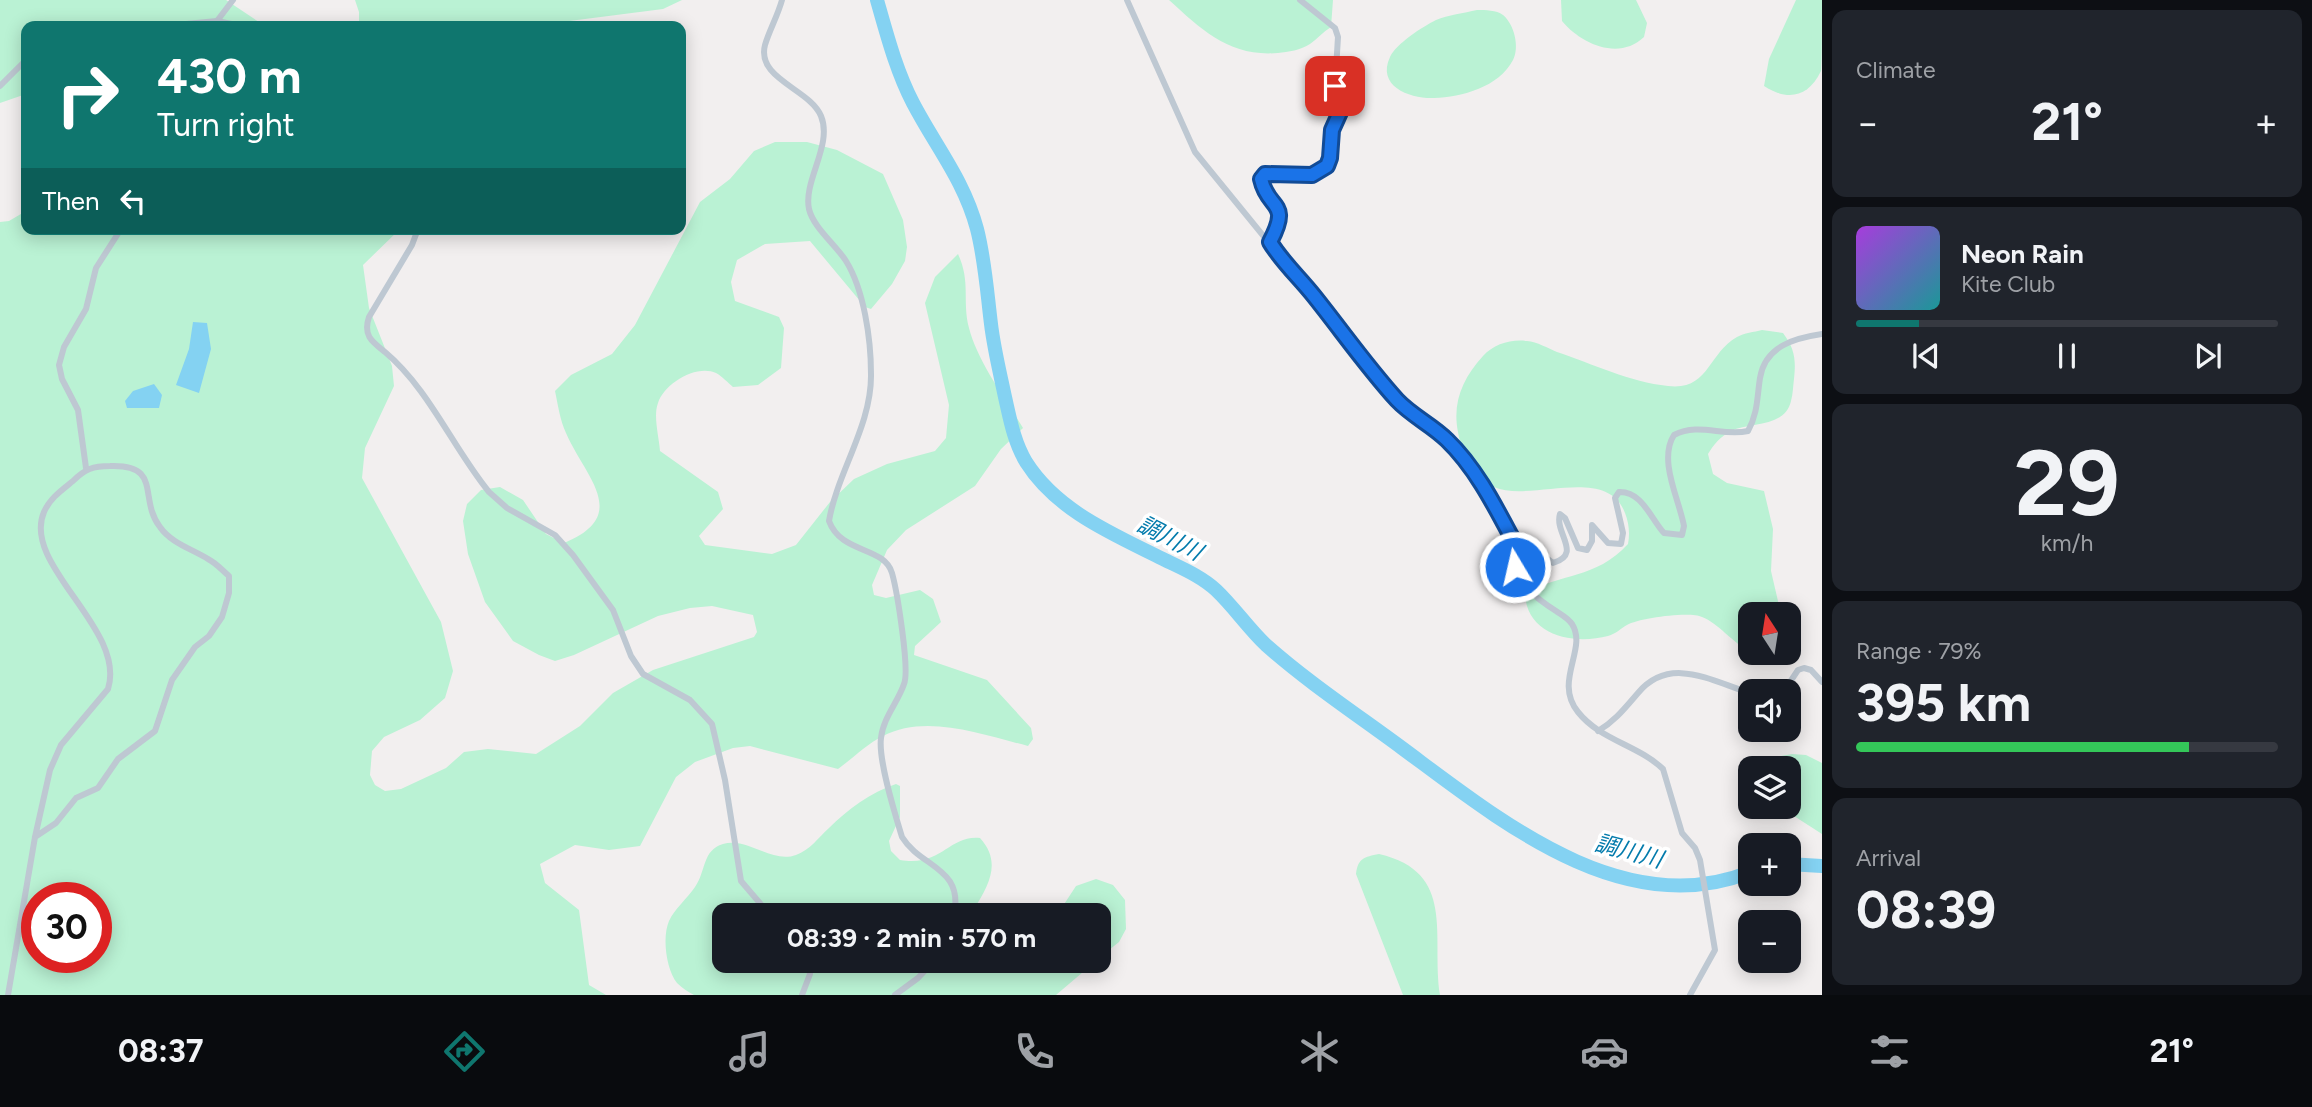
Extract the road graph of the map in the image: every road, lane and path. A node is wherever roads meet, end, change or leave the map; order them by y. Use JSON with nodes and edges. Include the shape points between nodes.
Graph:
{"nodes":[{"id":1,"x":233,"y":0,"type":"edge"},
{"id":2,"x":782,"y":0,"type":"edge"},
{"id":3,"x":1127,"y":0,"type":"edge"},
{"id":4,"x":1300,"y":0,"type":"edge"},
{"id":5,"x":217,"y":21,"type":"edge"},
{"id":6,"x":21,"y":65,"type":"edge"},
{"id":7,"x":0,"y":86,"type":"edge"},
{"id":8,"x":117,"y":235,"type":"edge"},
{"id":9,"x":416,"y":235,"type":"edge"},
{"id":10,"x":1270,"y":242,"type":"junction"},
{"id":11,"x":1822,"y":334,"type":"edge"},
{"id":12,"x":86,"y":468,"type":"junction"},
{"id":13,"x":1512,"y":538,"type":"junction"},
{"id":14,"x":1792,"y":679,"type":"edge"},
{"id":15,"x":1822,"y":682,"type":"edge"},
{"id":16,"x":1738,"y":689,"type":"edge"},
{"id":17,"x":1598,"y":731,"type":"junction"},
{"id":18,"x":35,"y":837,"type":"junction"},
{"id":19,"x":760,"y":903,"type":"edge"},
{"id":20,"x":957,"y":903,"type":"edge"},
{"id":21,"x":810,"y":973,"type":"edge"},
{"id":22,"x":923,"y":973,"type":"edge"},
{"id":23,"x":8,"y":995,"type":"edge"},
{"id":24,"x":802,"y":995,"type":"edge"},
{"id":25,"x":895,"y":995,"type":"edge"},
{"id":26,"x":1690,"y":995,"type":"edge"}],
"edges":[{"from":1,"to":5,"type":"street"},
{"from":2,"to":20,"type":"street","via":[[764,54],[769,67],[816,106],[822,117],[824,138],[808,201],[810,212],[858,283],[871,375],[858,436],[829,522],[840,539],[877,556],[891,569],[906,677],[882,730],[880,749],[902,837],[949,880]]},
{"from":3,"to":10,"type":"street","via":[[1195,152]]},
{"from":4,"to":10,"type":"street","via":[[1335,28],[1335,86],[1341,110],[1332,130],[1330,158],[1322,172],[1273,173],[1261,179],[1279,209]]},
{"from":6,"to":7,"type":"street"},
{"from":8,"to":12,"type":"street","via":[[96,268],[86,309],[59,365],[78,410]]},
{"from":9,"to":19,"type":"street","via":[[369,317],[367,336],[400,365],[489,492],[507,508],[555,535],[573,555],[613,610],[643,674],[690,700],[712,724],[741,881]]},
{"from":10,"to":13,"type":"street","via":[[1397,400],[1447,439],[1490,496]]},
{"from":11,"to":13,"type":"street","via":[[1791,341],[1771,355],[1760,377],[1755,418],[1748,431],[1735,434],[1699,428],[1674,435],[1669,462],[1684,526],[1682,535],[1664,533],[1634,494],[1619,492],[1615,498],[1623,533],[1620,544],[1608,543],[1592,525],[1587,550],[1578,548],[1560,514],[1567,554],[1562,560],[1553,563],[1521,538]]},
{"from":12,"to":18,"type":"street","via":[[49,501],[41,524],[42,539],[99,636],[112,668],[111,679],[108,690],[61,746],[50,770]]},
{"from":12,"to":18,"type":"street","via":[[119,466],[140,471],[160,527],[229,576],[229,593],[222,617],[172,680],[155,731],[118,759],[98,788],[76,798],[56,823]]},
{"from":13,"to":17,"type":"street","via":[[1509,544],[1525,588],[1568,618],[1576,631],[1570,696],[1579,715]]},
{"from":14,"to":15,"type":"street","via":[[1804,668]]},
{"from":16,"to":17,"type":"street","via":[[1674,671],[1650,682]]},
{"from":17,"to":26,"type":"street","via":[[1663,769],[1682,832],[1695,848],[1715,950]]},
{"from":18,"to":23,"type":"street"},
{"from":21,"to":24,"type":"street"},
{"from":22,"to":25,"type":"street"}]}
